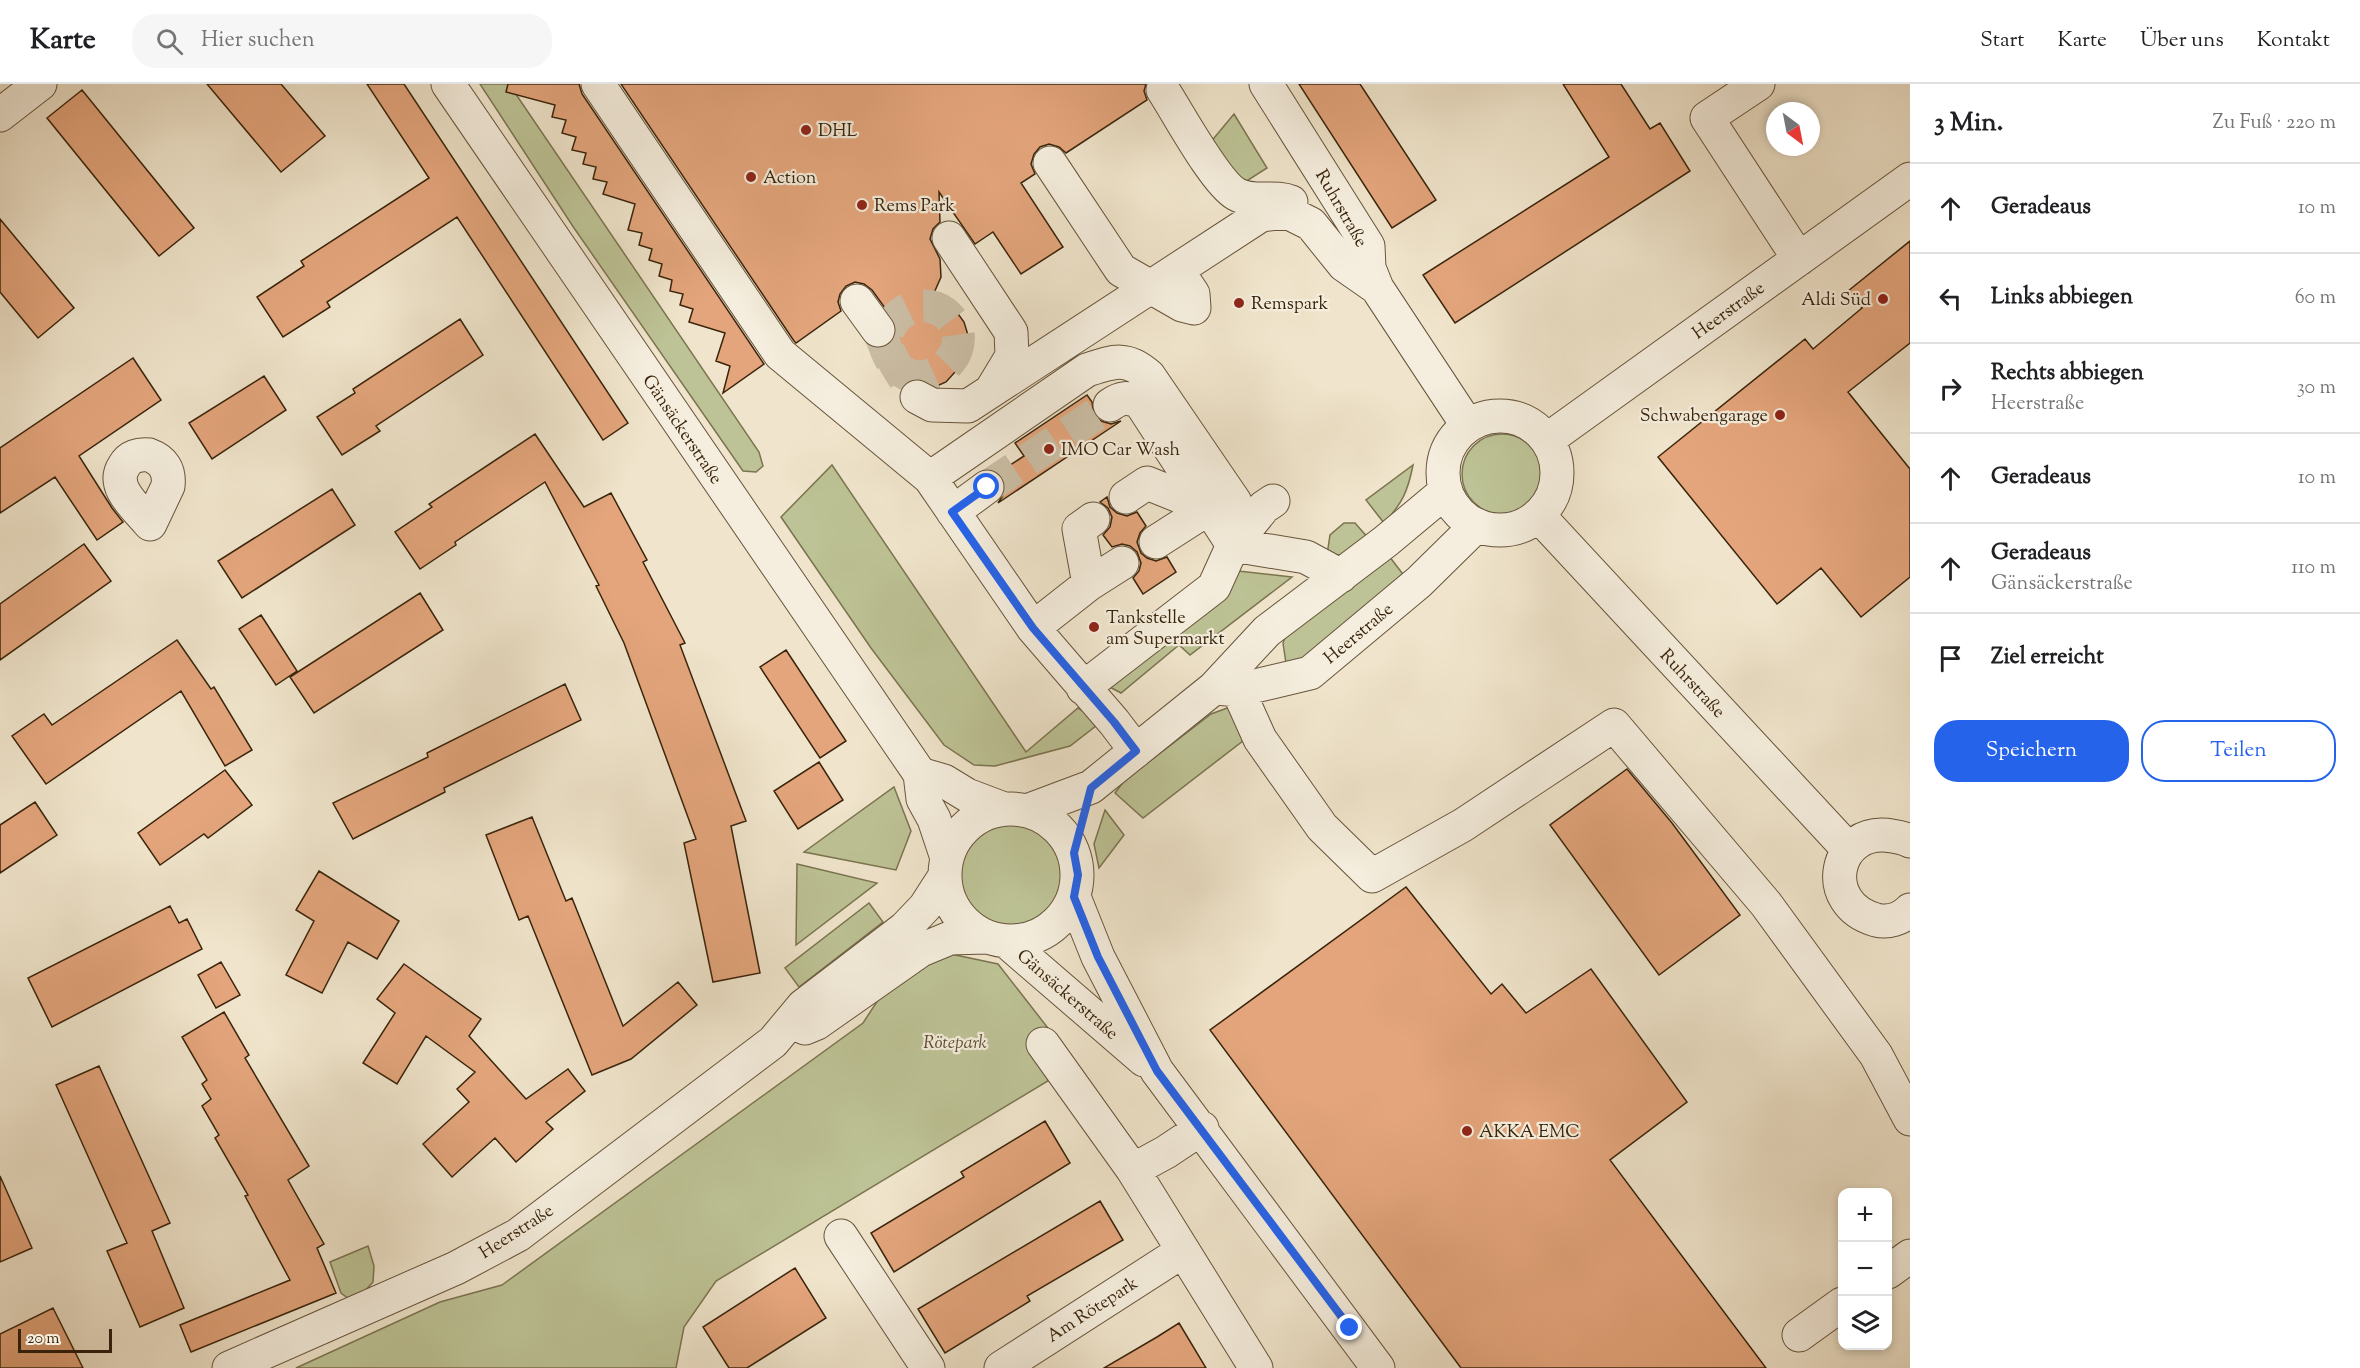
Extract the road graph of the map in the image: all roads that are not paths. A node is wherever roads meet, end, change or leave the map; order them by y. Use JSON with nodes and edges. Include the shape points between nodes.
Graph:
{"nodes":[{"id":1,"x":40,"y":84,"type":"edge"},
{"id":2,"x":448,"y":84,"type":"edge"},
{"id":3,"x":598,"y":84,"type":"edge"},
{"id":4,"x":1266,"y":84,"type":"edge"},
{"id":5,"x":1758,"y":84,"type":"edge"},
{"id":6,"x":1163,"y":90,"type":"dead end"},
{"id":7,"x":0,"y":115,"type":"edge"},
{"id":8,"x":1050,"y":163,"type":"dead end"},
{"id":9,"x":1910,"y":179,"type":"edge"},
{"id":10,"x":949,"y":238,"type":"dead end"},
{"id":11,"x":1799,"y":259,"type":"junction"},
{"id":12,"x":1373,"y":278,"type":"junction"},
{"id":13,"x":1151,"y":288,"type":"junction"},
{"id":14,"x":857,"y":301,"type":"dead end"},
{"id":15,"x":878,"y":330,"type":"tunnel mouth"},
{"id":16,"x":991,"y":391,"type":"junction"},
{"id":17,"x":917,"y":397,"type":"tunnel mouth"},
{"id":18,"x":1110,"y":405,"type":"tunnel mouth"},
{"id":19,"x":1468,"y":426,"type":"junction"},
{"id":20,"x":1547,"y":440,"type":"junction"},
{"id":21,"x":930,"y":478,"type":"junction"},
{"id":22,"x":987,"y":487,"type":"tunnel mouth"},
{"id":23,"x":1446,"y":491,"type":"junction"},
{"id":24,"x":1126,"y":497,"type":"dead end"},
{"id":25,"x":1273,"y":501,"type":"dead end"},
{"id":26,"x":952,"y":512,"type":"junction"},
{"id":27,"x":1538,"y":515,"type":"junction"},
{"id":28,"x":1093,"y":519,"type":"dead end"},
{"id":29,"x":1477,"y":525,"type":"junction"},
{"id":30,"x":1222,"y":528,"type":"junction"},
{"id":31,"x":1156,"y":542,"type":"dead end"},
{"id":32,"x":1122,"y":563,"type":"dead end"},
{"id":33,"x":1341,"y":576,"type":"junction"},
{"id":34,"x":1089,"y":584,"type":"junction"},
{"id":35,"x":1033,"y":628,"type":"junction"},
{"id":36,"x":1083,"y":688,"type":"junction"},
{"id":37,"x":1226,"y":689,"type":"junction"},
{"id":38,"x":1136,"y":751,"type":"junction"},
{"id":39,"x":920,"y":774,"type":"junction"},
{"id":40,"x":1091,"y":788,"type":"junction"},
{"id":41,"x":1016,"y":810,"type":"junction"},
{"id":42,"x":1910,"y":841,"type":"edge"},
{"id":43,"x":1849,"y":850,"type":"junction"},
{"id":44,"x":1074,"y":853,"type":"junction"},
{"id":45,"x":946,"y":867,"type":"junction"},
{"id":46,"x":1074,"y":897,"type":"junction"},
{"id":47,"x":1908,"y":917,"type":"edge"},
{"id":48,"x":996,"y":939,"type":"junction"},
{"id":49,"x":773,"y":1042,"type":"junction"},
{"id":50,"x":1043,"y":1044,"type":"dead end"},
{"id":51,"x":1157,"y":1071,"type":"junction"},
{"id":52,"x":1910,"y":1119,"type":"edge"},
{"id":53,"x":1202,"y":1128,"type":"junction"},
{"id":54,"x":1133,"y":1170,"type":"junction"},
{"id":55,"x":841,"y":1236,"type":"dead end"},
{"id":56,"x":1183,"y":1251,"type":"junction"},
{"id":57,"x":1910,"y":1256,"type":"edge"},
{"id":58,"x":1892,"y":1269,"type":"edge"},
{"id":59,"x":1838,"y":1307,"type":"edge"},
{"id":60,"x":1799,"y":1335,"type":"dead end"},
{"id":61,"x":229,"y":1368,"type":"edge"},
{"id":62,"x":928,"y":1368,"type":"edge"},
{"id":63,"x":1001,"y":1368,"type":"edge"},
{"id":64,"x":1256,"y":1368,"type":"edge"},
{"id":65,"x":1378,"y":1368,"type":"edge"}],
"edges":[{"from":1,"to":7,"type":"street"},
{"from":2,"to":39,"type":"street","name":"Gänsäckerstraße"},
{"from":3,"to":21,"type":"street","via":[[780,354]]},
{"from":4,"to":12,"type":"street","name":"Ruhrstraße","via":[[1368,246]]},
{"from":5,"to":11,"type":"street","via":[[1707,118]]},
{"from":6,"to":12,"type":"street","via":[[1216,175],[1236,194],[1258,200],[1286,200],[1315,213]]},
{"from":8,"to":13,"type":"street","via":[[1121,270]]},
{"from":9,"to":11,"type":"street","name":"Heerstraße"},
{"from":10,"to":16,"type":"street","via":[[1011,332],[1012,356]]},
{"from":11,"to":20,"type":"street","name":"Heerstraße"},
{"from":12,"to":13,"type":"street","via":[[1344,265],[1311,224],[1287,212],[1262,215]]},
{"from":12,"to":19,"type":"street","name":"Ruhrstraße"},
{"from":13,"to":16,"type":"street"},
{"from":14,"to":15,"type":"street"},
{"from":16,"to":17,"type":"street","via":[[968,406],[932,405]]},
{"from":18,"to":30,"type":"street","via":[[1129,397],[1140,402]]},
{"from":19,"to":20,"type":"street","via":[[1484,418],[1519,419]]},
{"from":19,"to":23,"type":"street","via":[[1455,438],[1446,455]]},
{"from":20,"to":27,"type":"street","via":[[1557,471],[1555,488]]},
{"from":21,"to":26,"type":"street"},
{"from":21,"to":30,"type":"street","via":[[1087,370],[1114,361],[1137,365],[1149,376],[1235,502]]},
{"from":22,"to":26,"type":"street"},
{"from":23,"to":29,"type":"street","via":[[1453,505]]},
{"from":23,"to":33,"type":"street","name":"Heerstraße"},
{"from":24,"to":30,"type":"street","via":[[1147,483]]},
{"from":25,"to":30,"type":"street"},
{"from":26,"to":35,"type":"street"},
{"from":27,"to":29,"type":"street","via":[[1509,529]]},
{"from":27,"to":43,"type":"street","name":"Ruhrstraße"},
{"from":28,"to":34,"type":"street","via":[[1079,529]]},
{"from":29,"to":37,"type":"street","name":"Heerstraße","via":[[1419,582],[1310,673]]},
{"from":30,"to":31,"type":"street"},
{"from":30,"to":33,"type":"street","via":[[1306,557]]},
{"from":30,"to":36,"type":"street","via":[[1214,587]]},
{"from":32,"to":34,"type":"street"},
{"from":33,"to":37,"type":"street","name":"Heerstraße","via":[[1267,631]]},
{"from":34,"to":35,"type":"street"},
{"from":35,"to":36,"type":"street"},
{"from":36,"to":38,"type":"street"},
{"from":37,"to":38,"type":"street","name":"Heerstraße"},
{"from":37,"to":52,"type":"street","via":[[1322,828],[1372,876],[1463,825],[1614,725],[1766,904],[1876,1055]]},
{"from":38,"to":40,"type":"street","name":"Heerstraße"},
{"from":39,"to":41,"type":"street","via":[[944,781],[967,795]]},
{"from":39,"to":45,"type":"street","name":"Gänsäckerstraße","via":[[922,798],[934,819]]},
{"from":40,"to":41,"type":"street","name":"Heerstraße"},
{"from":40,"to":44,"type":"street"},
{"from":41,"to":44,"type":"street","via":[[1047,819],[1065,836]]},
{"from":41,"to":45,"type":"street","via":[[983,815],[965,827],[954,842]]},
{"from":42,"to":43,"type":"street","via":[[1877,833],[1861,839]]},
{"from":43,"to":47,"type":"street","via":[[1839,879],[1846,901],[1861,916],[1884,922]]},
{"from":44,"to":46,"type":"street","via":[[1078,875]]},
{"from":45,"to":48,"type":"street","via":[[947,893],[955,910],[968,926]]},
{"from":45,"to":49,"type":"street","name":"Heerstraße","via":[[925,907],[803,1006]]},
{"from":46,"to":48,"type":"street","via":[[1051,929],[1027,940]]},
{"from":46,"to":51,"type":"street","name":"Gänsäckerstraße","via":[[1098,957]]},
{"from":48,"to":49,"type":"street","name":"Heerstraße","via":[[950,938],[921,950],[817,1023]]},
{"from":48,"to":51,"type":"street","name":"Gänsäckerstraße"},
{"from":49,"to":61,"type":"street","name":"Heerstraße","via":[[518,1235],[456,1268]]},
{"from":50,"to":54,"type":"street"},
{"from":51,"to":53,"type":"street","name":"Gänsäckerstraße"},
{"from":53,"to":54,"type":"street"},
{"from":53,"to":65,"type":"street","name":"Gänsäckerstraße"},
{"from":54,"to":56,"type":"street"},
{"from":55,"to":62,"type":"street"},
{"from":56,"to":63,"type":"street","name":"Am Rötepark"},
{"from":56,"to":64,"type":"street"},
{"from":57,"to":58,"type":"street"},
{"from":59,"to":60,"type":"street"}]}
